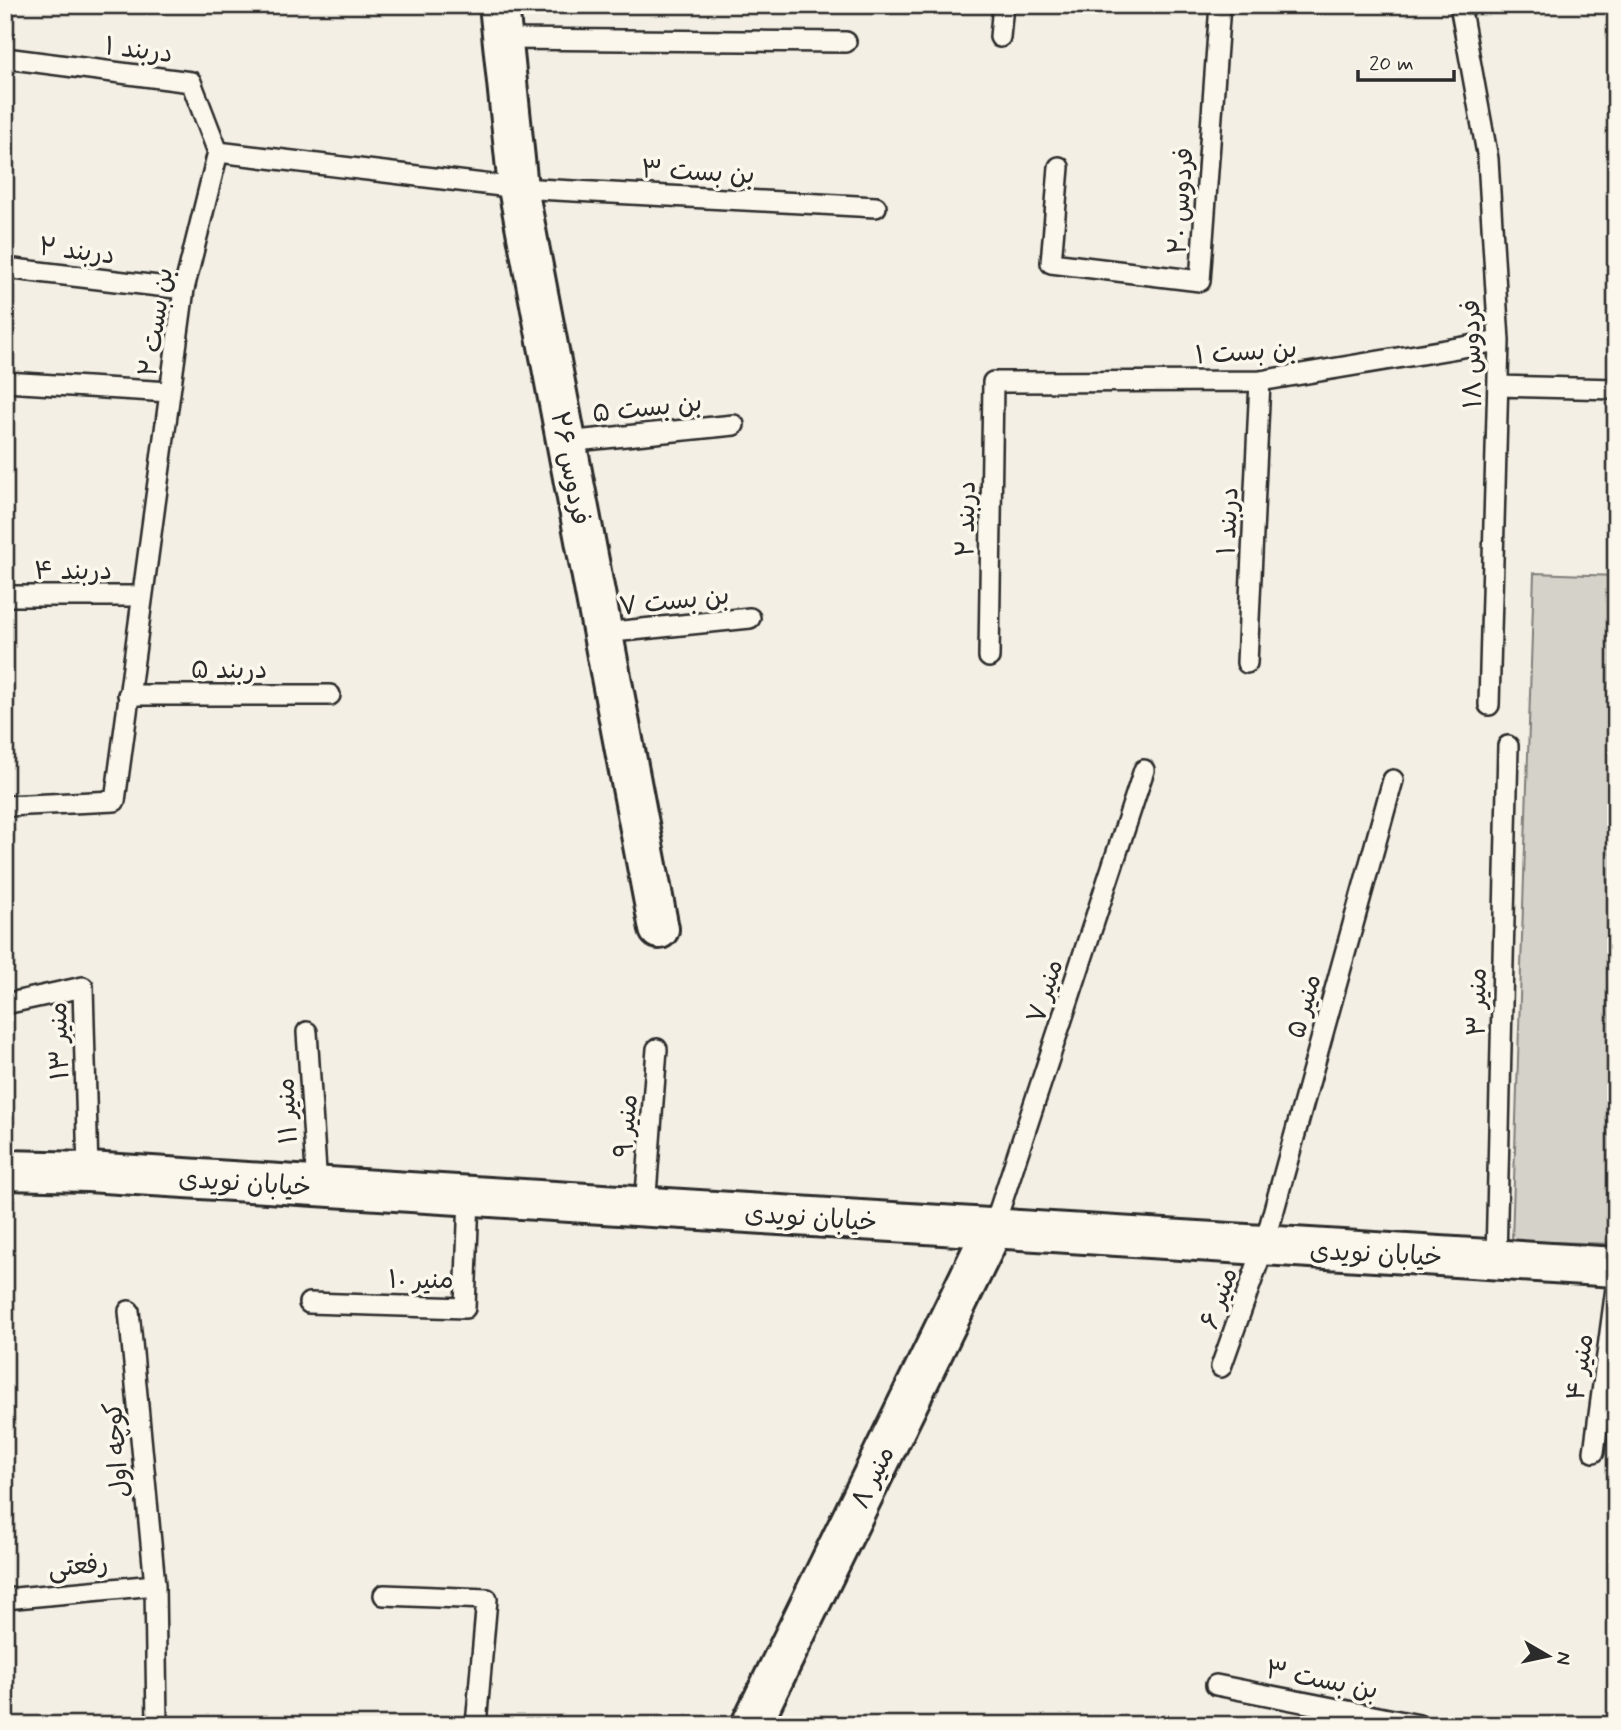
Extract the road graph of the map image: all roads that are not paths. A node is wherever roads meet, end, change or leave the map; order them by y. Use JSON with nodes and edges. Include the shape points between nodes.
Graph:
{"nodes":[{"id":1,"x":1003,"y":5,"type":"edge"},
{"id":2,"x":1220,"y":5,"type":"edge"},
{"id":3,"x":1460,"y":5,"type":"edge"},
{"id":4,"x":501,"y":22,"type":"edge"},
{"id":5,"x":1000,"y":37,"type":"dead end"},
{"id":6,"x":846,"y":42,"type":"dead end"},
{"id":7,"x":5,"y":58,"type":"edge"},
{"id":8,"x":219,"y":152,"type":"junction"},
{"id":9,"x":1059,"y":167,"type":"dead end"},
{"id":10,"x":518,"y":188,"type":"junction"},
{"id":11,"x":876,"y":207,"type":"dead end"},
{"id":12,"x":5,"y":268,"type":"edge"},
{"id":13,"x":184,"y":289,"type":"junction"},
{"id":14,"x":1499,"y":341,"type":"junction"},
{"id":15,"x":1260,"y":381,"type":"junction"},
{"id":16,"x":5,"y":382,"type":"edge"},
{"id":17,"x":993,"y":382,"type":"joint"},
{"id":18,"x":1499,"y":386,"type":"junction"},
{"id":19,"x":1616,"y":389,"type":"edge"},
{"id":20,"x":170,"y":392,"type":"junction"},
{"id":21,"x":734,"y":425,"type":"dead end"},
{"id":22,"x":566,"y":442,"type":"junction"},
{"id":23,"x":5,"y":596,"type":"edge"},
{"id":24,"x":141,"y":596,"type":"junction"},
{"id":25,"x":750,"y":618,"type":"dead end"},
{"id":26,"x":603,"y":634,"type":"junction"},
{"id":27,"x":989,"y":657,"type":"dead end"},
{"id":28,"x":1247,"y":663,"type":"dead end"},
{"id":29,"x":128,"y":695,"type":"junction"},
{"id":30,"x":330,"y":695,"type":"dead end"},
{"id":31,"x":1489,"y":705,"type":"dead end"},
{"id":32,"x":1508,"y":746,"type":"dead end"},
{"id":33,"x":1144,"y":770,"type":"dead end"},
{"id":34,"x":1393,"y":780,"type":"dead end"},
{"id":35,"x":5,"y":807,"type":"edge"},
{"id":36,"x":659,"y":929,"type":"dead end"},
{"id":37,"x":5,"y":1004,"type":"edge"},
{"id":38,"x":307,"y":1032,"type":"dead end"},
{"id":39,"x":657,"y":1049,"type":"dead end"},
{"id":40,"x":5,"y":1170,"type":"edge"},
{"id":41,"x":88,"y":1172,"type":"junction"},
{"id":42,"x":317,"y":1187,"type":"junction"},
{"id":43,"x":469,"y":1196,"type":"junction"},
{"id":44,"x":645,"y":1207,"type":"junction"},
{"id":45,"x":993,"y":1229,"type":"junction"},
{"id":46,"x":1264,"y":1246,"type":"junction"},
{"id":47,"x":1496,"y":1260,"type":"junction"},
{"id":48,"x":1616,"y":1267,"type":"edge"},
{"id":49,"x":1616,"y":1288,"type":"edge"},
{"id":50,"x":309,"y":1303,"type":"dead end"},
{"id":51,"x":130,"y":1311,"type":"dead end"},
{"id":52,"x":1221,"y":1367,"type":"dead end"},
{"id":53,"x":1594,"y":1452,"type":"dead end"},
{"id":54,"x":155,"y":1584,"type":"junction"},
{"id":55,"x":384,"y":1595,"type":"dead end"},
{"id":56,"x":5,"y":1599,"type":"edge"},
{"id":57,"x":1216,"y":1685,"type":"dead end"},
{"id":58,"x":158,"y":1725,"type":"edge"},
{"id":59,"x":476,"y":1725,"type":"edge"},
{"id":60,"x":751,"y":1725,"type":"edge"},
{"id":61,"x":1419,"y":1725,"type":"edge"}],
"edges":[{"from":1,"to":5,"type":"lane"},
{"from":2,"to":9,"type":"lane","name":"فردوس ۲۰","via":[[1200,281],[1051,263]]},
{"from":3,"to":14,"type":"lane","name":"فردوس ۱۸","via":[[1489,159]]},
{"from":4,"to":6,"type":"lane"},
{"from":4,"to":10,"type":"street","name":"فردوس ۲۶"},
{"from":7,"to":8,"type":"lane","name":"دربند ۱","via":[[191,82]]},
{"from":8,"to":10,"type":"lane"},
{"from":8,"to":13,"type":"lane","name":"بن بست ۲"},
{"from":10,"to":11,"type":"lane","name":"بن بست ۳"},
{"from":10,"to":22,"type":"street","name":"فردوس ۲۶"},
{"from":12,"to":13,"type":"lane","name":"دربند ۲"},
{"from":13,"to":20,"type":"lane","name":"بن بست ۲"},
{"from":14,"to":15,"type":"lane","name":"بن بست ۱"},
{"from":14,"to":18,"type":"lane","name":"فردوس ۱۸"},
{"from":15,"to":17,"type":"lane","name":"بن بست ۱"},
{"from":15,"to":28,"type":"lane","name":"دربند ۱"},
{"from":16,"to":20,"type":"lane"},
{"from":17,"to":27,"type":"lane","name":"دربند ۲"},
{"from":18,"to":19,"type":"lane"},
{"from":18,"to":31,"type":"lane","name":"فردوس ۱۸"},
{"from":20,"to":24,"type":"lane","name":"بن بست ۲"},
{"from":21,"to":22,"type":"lane","name":"بن بست ۵"},
{"from":22,"to":26,"type":"street","name":"فردوس ۲۶"},
{"from":23,"to":24,"type":"lane","name":"دربند ۴"},
{"from":24,"to":29,"type":"lane","name":"بن بست ۲"},
{"from":25,"to":26,"type":"lane","name":"بن بست ۷"},
{"from":26,"to":36,"type":"street","name":"فردوس ۲۶"},
{"from":29,"to":30,"type":"lane","name":"دربند ۵"},
{"from":29,"to":35,"type":"lane","name":"بن بست ۲","via":[[115,801]]},
{"from":32,"to":47,"type":"lane","name":"منیر ۳"},
{"from":33,"to":45,"type":"lane","name":"منیر ۷"},
{"from":34,"to":46,"type":"lane","name":"منیر ۵"},
{"from":37,"to":41,"type":"lane","name":"منیر ۱۳","via":[[83,987]]},
{"from":38,"to":42,"type":"lane","name":"منیر ۱۱"},
{"from":39,"to":44,"type":"lane","name":"منیر ۹"},
{"from":40,"to":41,"type":"street","name":"خیابان نویدی"},
{"from":41,"to":42,"type":"street","name":"خیابان نویدی"},
{"from":42,"to":43,"type":"street","name":"خیابان نویدی"},
{"from":43,"to":44,"type":"street","name":"خیابان نویدی"},
{"from":43,"to":50,"type":"lane","name":"منیر ۱۰","via":[[465,1308]]},
{"from":44,"to":45,"type":"street","name":"خیابان نویدی"},
{"from":45,"to":46,"type":"street","name":"خیابان نویدی"},
{"from":45,"to":60,"type":"street","name":"منیر ۸"},
{"from":46,"to":47,"type":"street","name":"خیابان نویدی"},
{"from":46,"to":52,"type":"lane","name":"منیر ۶"},
{"from":47,"to":48,"type":"street","name":"خیابان نویدی"},
{"from":49,"to":53,"type":"lane","name":"منیر ۴"},
{"from":51,"to":54,"type":"lane","name":"کوچه اول"},
{"from":54,"to":56,"type":"lane","name":"رفعتی"},
{"from":54,"to":58,"type":"lane","name":"کوچه اول"},
{"from":55,"to":59,"type":"lane","via":[[487,1599]]},
{"from":57,"to":61,"type":"lane","name":"بن بست ۳"}]}
